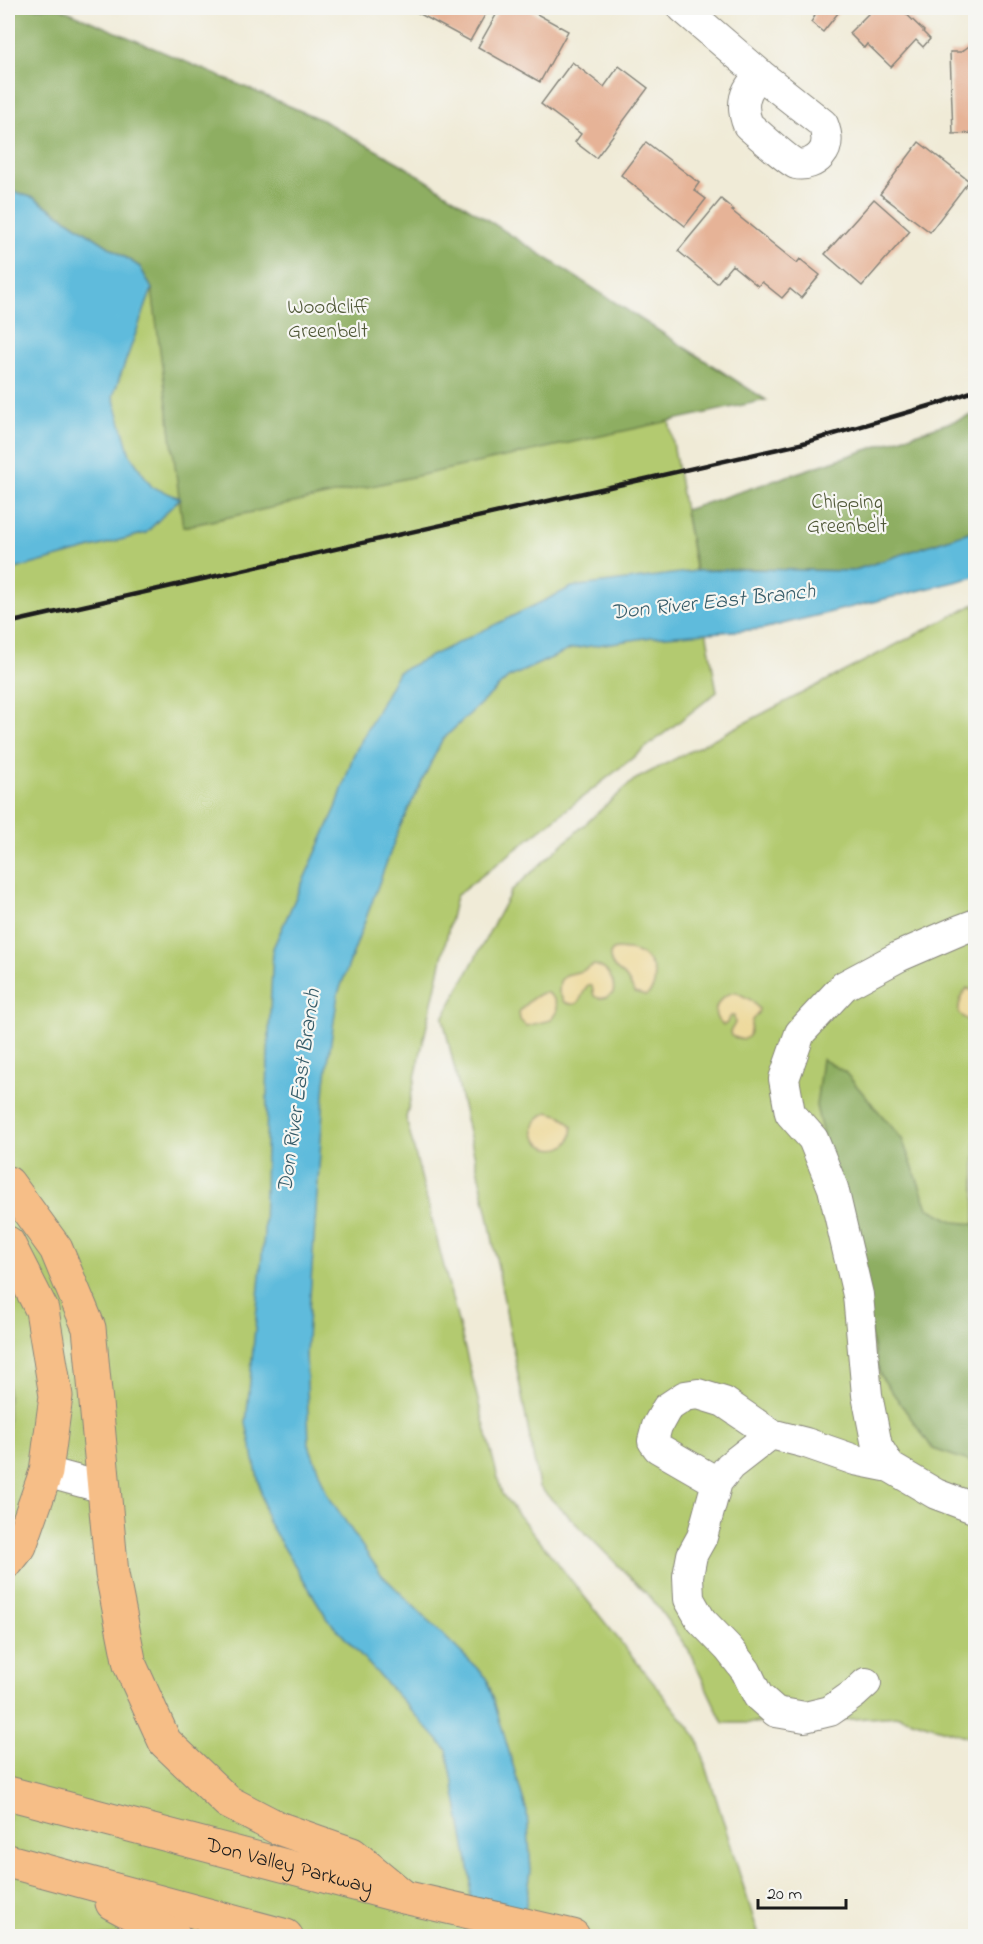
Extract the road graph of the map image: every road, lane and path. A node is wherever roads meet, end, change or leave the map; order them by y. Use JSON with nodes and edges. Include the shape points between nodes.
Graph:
{"nodes":[{"id":1,"x":683,"y":8,"type":"edge"},
{"id":2,"x":761,"y":75,"type":"dead end"},
{"id":3,"x":975,"y":924,"type":"edge"},
{"id":4,"x":8,"y":1183,"type":"edge"},
{"id":5,"x":8,"y":1243,"type":"edge"},
{"id":6,"x":771,"y":1434,"type":"junction"},
{"id":7,"x":890,"y":1467,"type":"junction"},
{"id":8,"x":46,"y":1472,"type":"junction"},
{"id":9,"x":717,"y":1482,"type":"junction"},
{"id":10,"x":104,"y":1488,"type":"junction"},
{"id":11,"x":975,"y":1509,"type":"edge"},
{"id":12,"x":8,"y":1561,"type":"edge"},
{"id":13,"x":866,"y":1683,"type":"dead end"},
{"id":14,"x":8,"y":1793,"type":"edge"},
{"id":15,"x":8,"y":1861,"type":"edge"},
{"id":16,"x":57,"y":1875,"type":"junction"},
{"id":17,"x":404,"y":1897,"type":"junction"},
{"id":18,"x":174,"y":1936,"type":"edge"},
{"id":19,"x":286,"y":1936,"type":"edge"},
{"id":20,"x":573,"y":1936,"type":"edge"}],
"edges":[{"from":1,"to":2,"type":"street"},
{"from":3,"to":7,"type":"street","via":[[900,956],[844,986],[800,1033],[784,1079],[790,1113],[813,1139],[832,1188],[858,1294],[867,1395],[878,1446]]},
{"from":4,"to":10,"type":"highway","via":[[56,1249],[89,1328]]},
{"from":5,"to":8,"type":"highway","via":[[42,1310],[56,1396]]},
{"from":6,"to":7,"type":"street"},
{"from":6,"to":9,"type":"street","via":[[730,1466]]},
{"from":6,"to":9,"type":"street","via":[[724,1402],[698,1394],[685,1396],[667,1408],[653,1441],[658,1448]]},
{"from":7,"to":11,"type":"street","via":[[936,1494]]},
{"from":8,"to":10,"type":"street"},
{"from":8,"to":12,"type":"highway","via":[[20,1546]]},
{"from":9,"to":13,"type":"street","via":[[688,1576],[689,1599],[701,1620],[746,1671],[758,1696],[776,1712],[805,1717],[830,1711]]},
{"from":10,"to":17,"type":"highway","via":[[112,1574],[130,1665],[165,1742],[228,1802],[278,1828],[352,1854]]},
{"from":14,"to":17,"type":"highway","name":"Don Valley Parkway"},
{"from":15,"to":16,"type":"highway"},
{"from":16,"to":18,"type":"highway"},
{"from":16,"to":19,"type":"highway"},
{"from":17,"to":20,"type":"highway","name":"Don Valley Parkway"}]}
